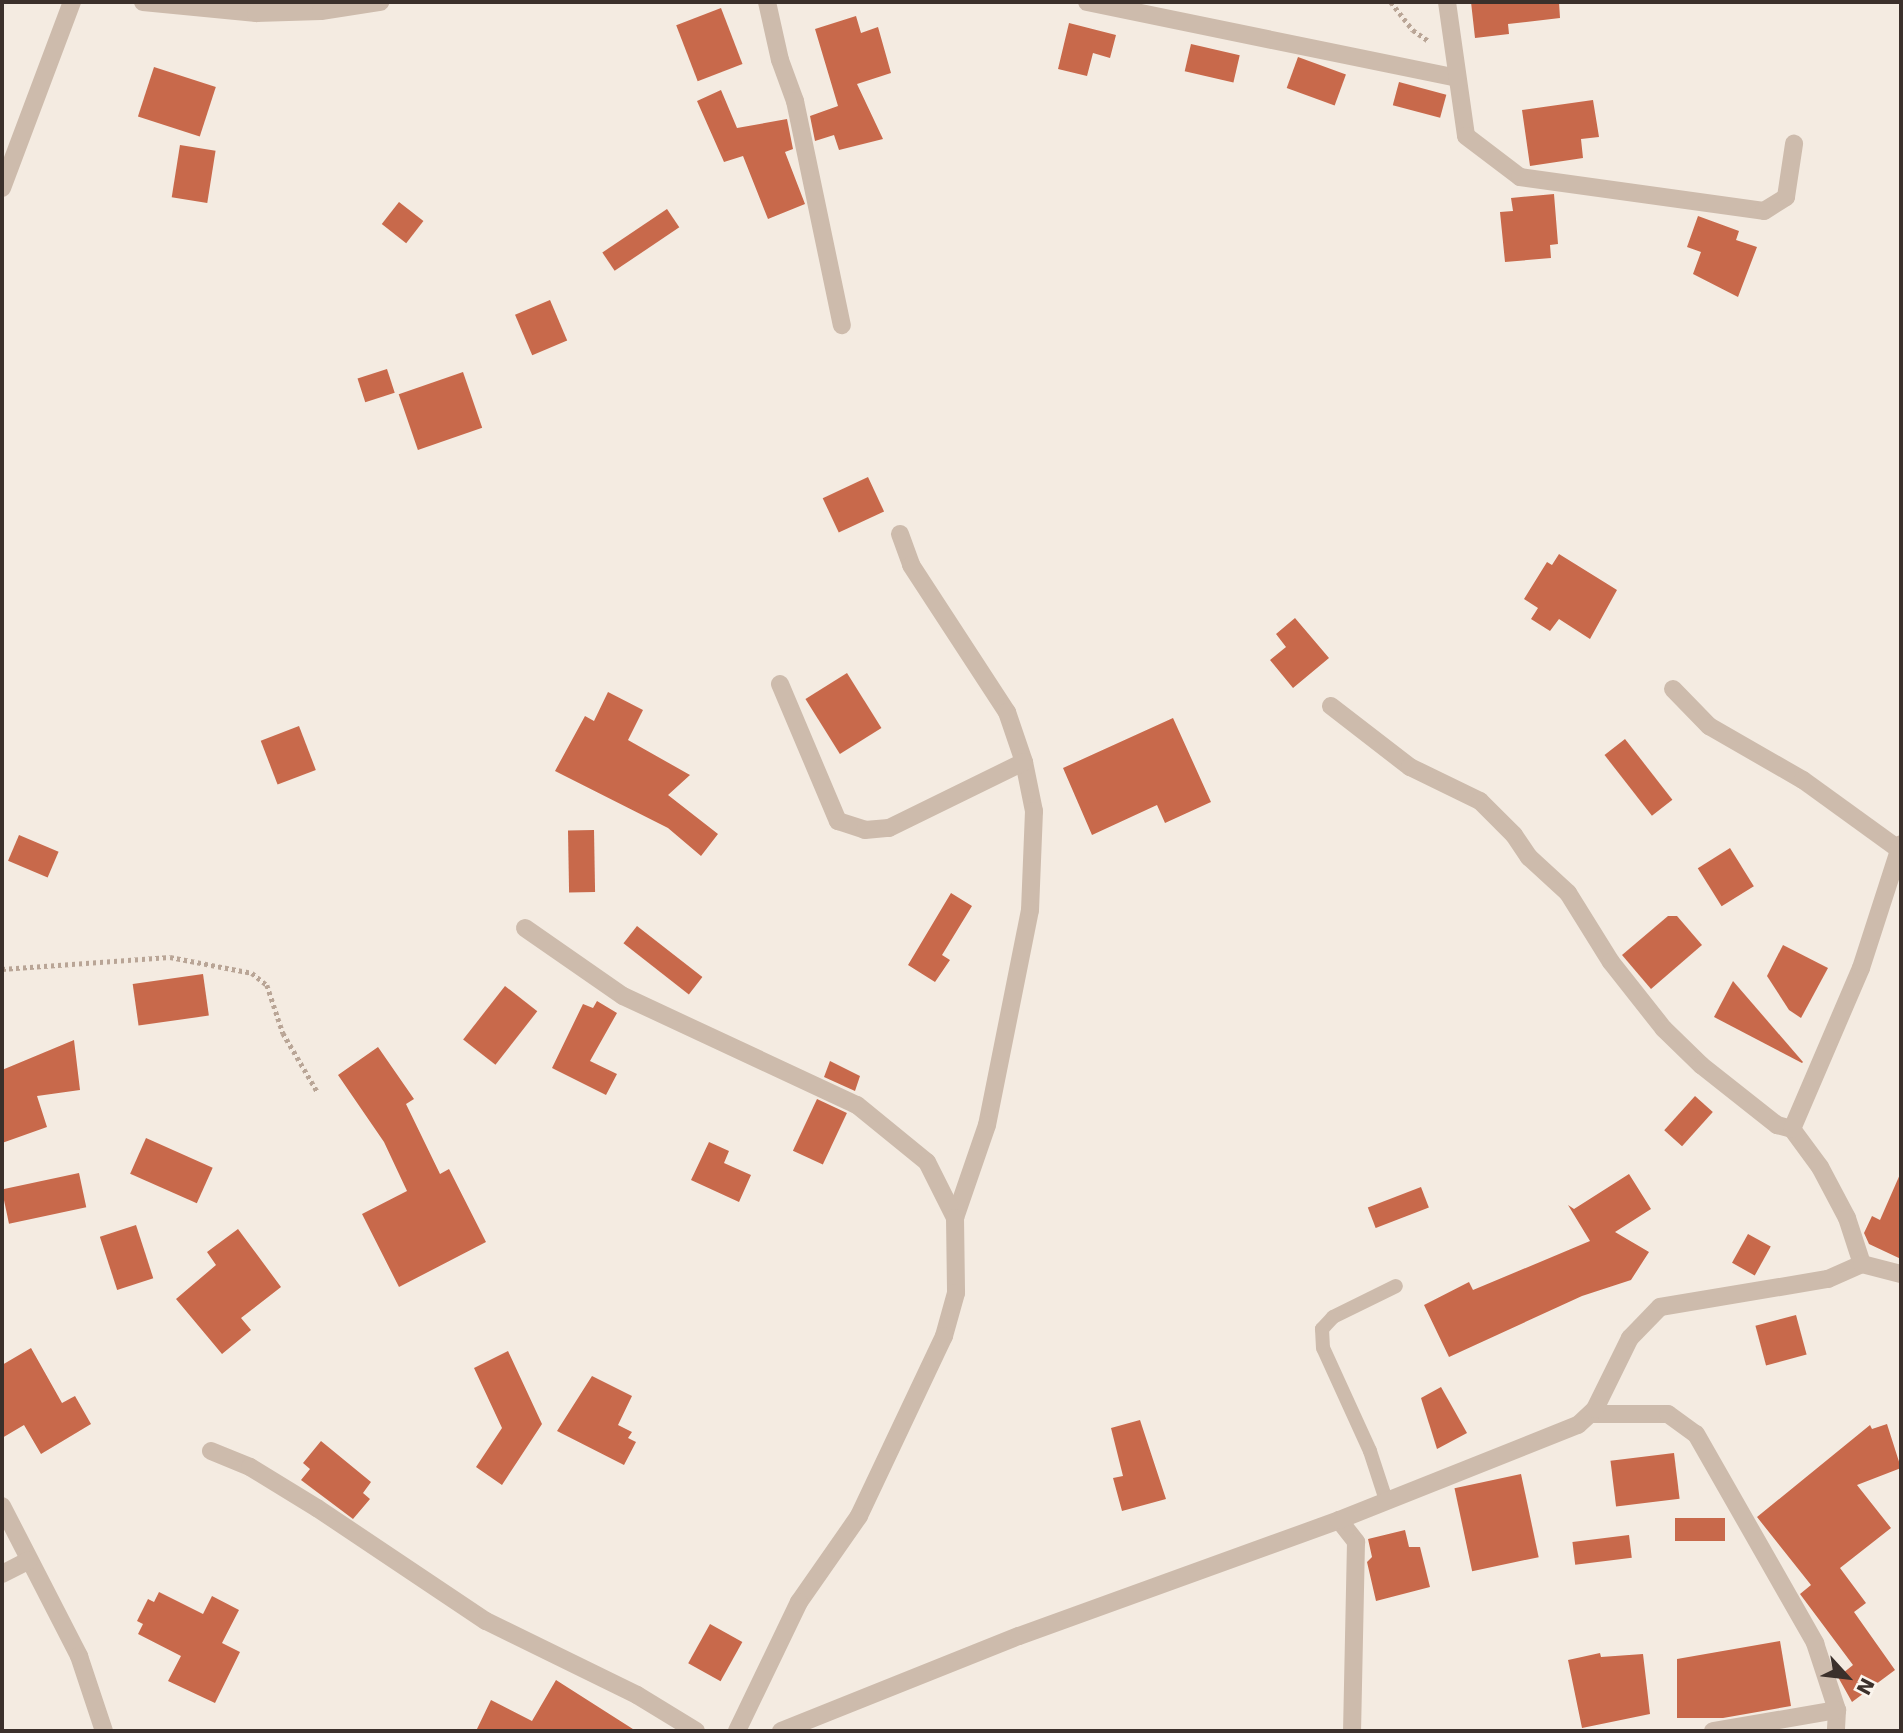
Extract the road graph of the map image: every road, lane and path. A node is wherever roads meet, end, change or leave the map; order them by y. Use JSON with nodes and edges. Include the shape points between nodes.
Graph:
{"nodes":[{"id":1,"x":72,"y":2,"type":"edge"},
{"id":2,"x":143,"y":2,"type":"edge"},
{"id":3,"x":380,"y":2,"type":"edge"},
{"id":4,"x":767,"y":2,"type":"edge"},
{"id":5,"x":1087,"y":2,"type":"edge"},
{"id":6,"x":1391,"y":2,"type":"edge"},
{"id":7,"x":1447,"y":2,"type":"edge"},
{"id":8,"x":1453,"y":53,"type":"junction"},
{"id":9,"x":1456,"y":78,"type":"junction"},
{"id":10,"x":1794,"y":144,"type":"dead end"},
{"id":11,"x":2,"y":188,"type":"edge"},
{"id":12,"x":842,"y":325,"type":"dead end"},
{"id":13,"x":900,"y":534,"type":"dead end"},
{"id":14,"x":780,"y":684,"type":"dead end"},
{"id":15,"x":1673,"y":689,"type":"dead end"},
{"id":16,"x":1331,"y":706,"type":"dead end"},
{"id":17,"x":1024,"y":762,"type":"junction"},
{"id":18,"x":1901,"y":848,"type":"edge"},
{"id":19,"x":525,"y":928,"type":"dead end"},
{"id":20,"x":2,"y":969,"type":"edge"},
{"id":21,"x":317,"y":1091,"type":"dead end"},
{"id":22,"x":1792,"y":1129,"type":"junction"},
{"id":23,"x":955,"y":1218,"type":"junction"},
{"id":24,"x":1862,"y":1264,"type":"junction"},
{"id":25,"x":1901,"y":1274,"type":"edge"},
{"id":26,"x":1396,"y":1286,"type":"dead end"},
{"id":27,"x":1592,"y":1414,"type":"junction"},
{"id":28,"x":211,"y":1451,"type":"dead end"},
{"id":29,"x":1386,"y":1500,"type":"junction"},
{"id":30,"x":2,"y":1506,"type":"edge"},
{"id":31,"x":1339,"y":1520,"type":"junction"},
{"id":32,"x":29,"y":1560,"type":"junction"},
{"id":33,"x":2,"y":1574,"type":"edge"},
{"id":34,"x":1837,"y":1710,"type":"junction"},
{"id":35,"x":104,"y":1731,"type":"edge"},
{"id":36,"x":696,"y":1731,"type":"edge"},
{"id":37,"x":737,"y":1731,"type":"edge"},
{"id":38,"x":781,"y":1731,"type":"edge"},
{"id":39,"x":1352,"y":1731,"type":"edge"},
{"id":40,"x":1713,"y":1731,"type":"edge"},
{"id":41,"x":1836,"y":1731,"type":"edge"}],
"edges":[{"from":1,"to":11,"type":"street"},
{"from":2,"to":3,"type":"street","via":[[256,13],[321,11]]},
{"from":4,"to":12,"type":"street","via":[[798,113]]},
{"from":5,"to":9,"type":"street"},
{"from":6,"to":8,"type":"path","via":[[1413,30]]},
{"from":7,"to":8,"type":"street"},
{"from":8,"to":9,"type":"street"},
{"from":9,"to":10,"type":"street","via":[[1466,136],[1520,177],[1764,211],[1786,197]]},
{"from":13,"to":17,"type":"street","via":[[916,574],[998,695]]},
{"from":14,"to":17,"type":"street","via":[[838,821],[865,830],[889,828]]},
{"from":15,"to":18,"type":"street","via":[[1709,726],[1803,780]]},
{"from":16,"to":22,"type":"street","via":[[1410,767],[1480,801],[1568,893],[1611,962],[1664,1029],[1766,1116]]},
{"from":17,"to":23,"type":"street","via":[[1034,811],[1030,910],[987,1125]]},
{"from":18,"to":22,"type":"street","via":[[1842,1017]]},
{"from":19,"to":23,"type":"street","via":[[623,996],[857,1105],[927,1162]]},
{"from":20,"to":21,"type":"path","via":[[158,957],[212,962],[252,972],[267,985],[283,1033]]},
{"from":22,"to":24,"type":"street","via":[[1820,1167],[1847,1218]]},
{"from":23,"to":37,"type":"street","via":[[956,1293],[944,1336],[859,1516],[799,1602]]},
{"from":24,"to":25,"type":"street"},
{"from":24,"to":27,"type":"street","via":[[1828,1279],[1660,1307],[1630,1338]]},
{"from":26,"to":29,"type":"lane","via":[[1333,1317],[1322,1329],[1323,1348],[1370,1451]]},
{"from":27,"to":29,"type":"street","via":[[1578,1425]]},
{"from":27,"to":34,"type":"street","via":[[1665,1413],[1692,1429],[1815,1643]]},
{"from":28,"to":36,"type":"street","via":[[250,1467],[317,1508],[486,1621],[637,1695]]},
{"from":29,"to":31,"type":"street"},
{"from":30,"to":32,"type":"street"},
{"from":31,"to":38,"type":"street","via":[[1019,1636]]},
{"from":31,"to":39,"type":"street","via":[[1356,1542]]},
{"from":32,"to":33,"type":"street"},
{"from":32,"to":35,"type":"street","via":[[79,1656]]},
{"from":34,"to":40,"type":"street"},
{"from":34,"to":41,"type":"street"}]}
